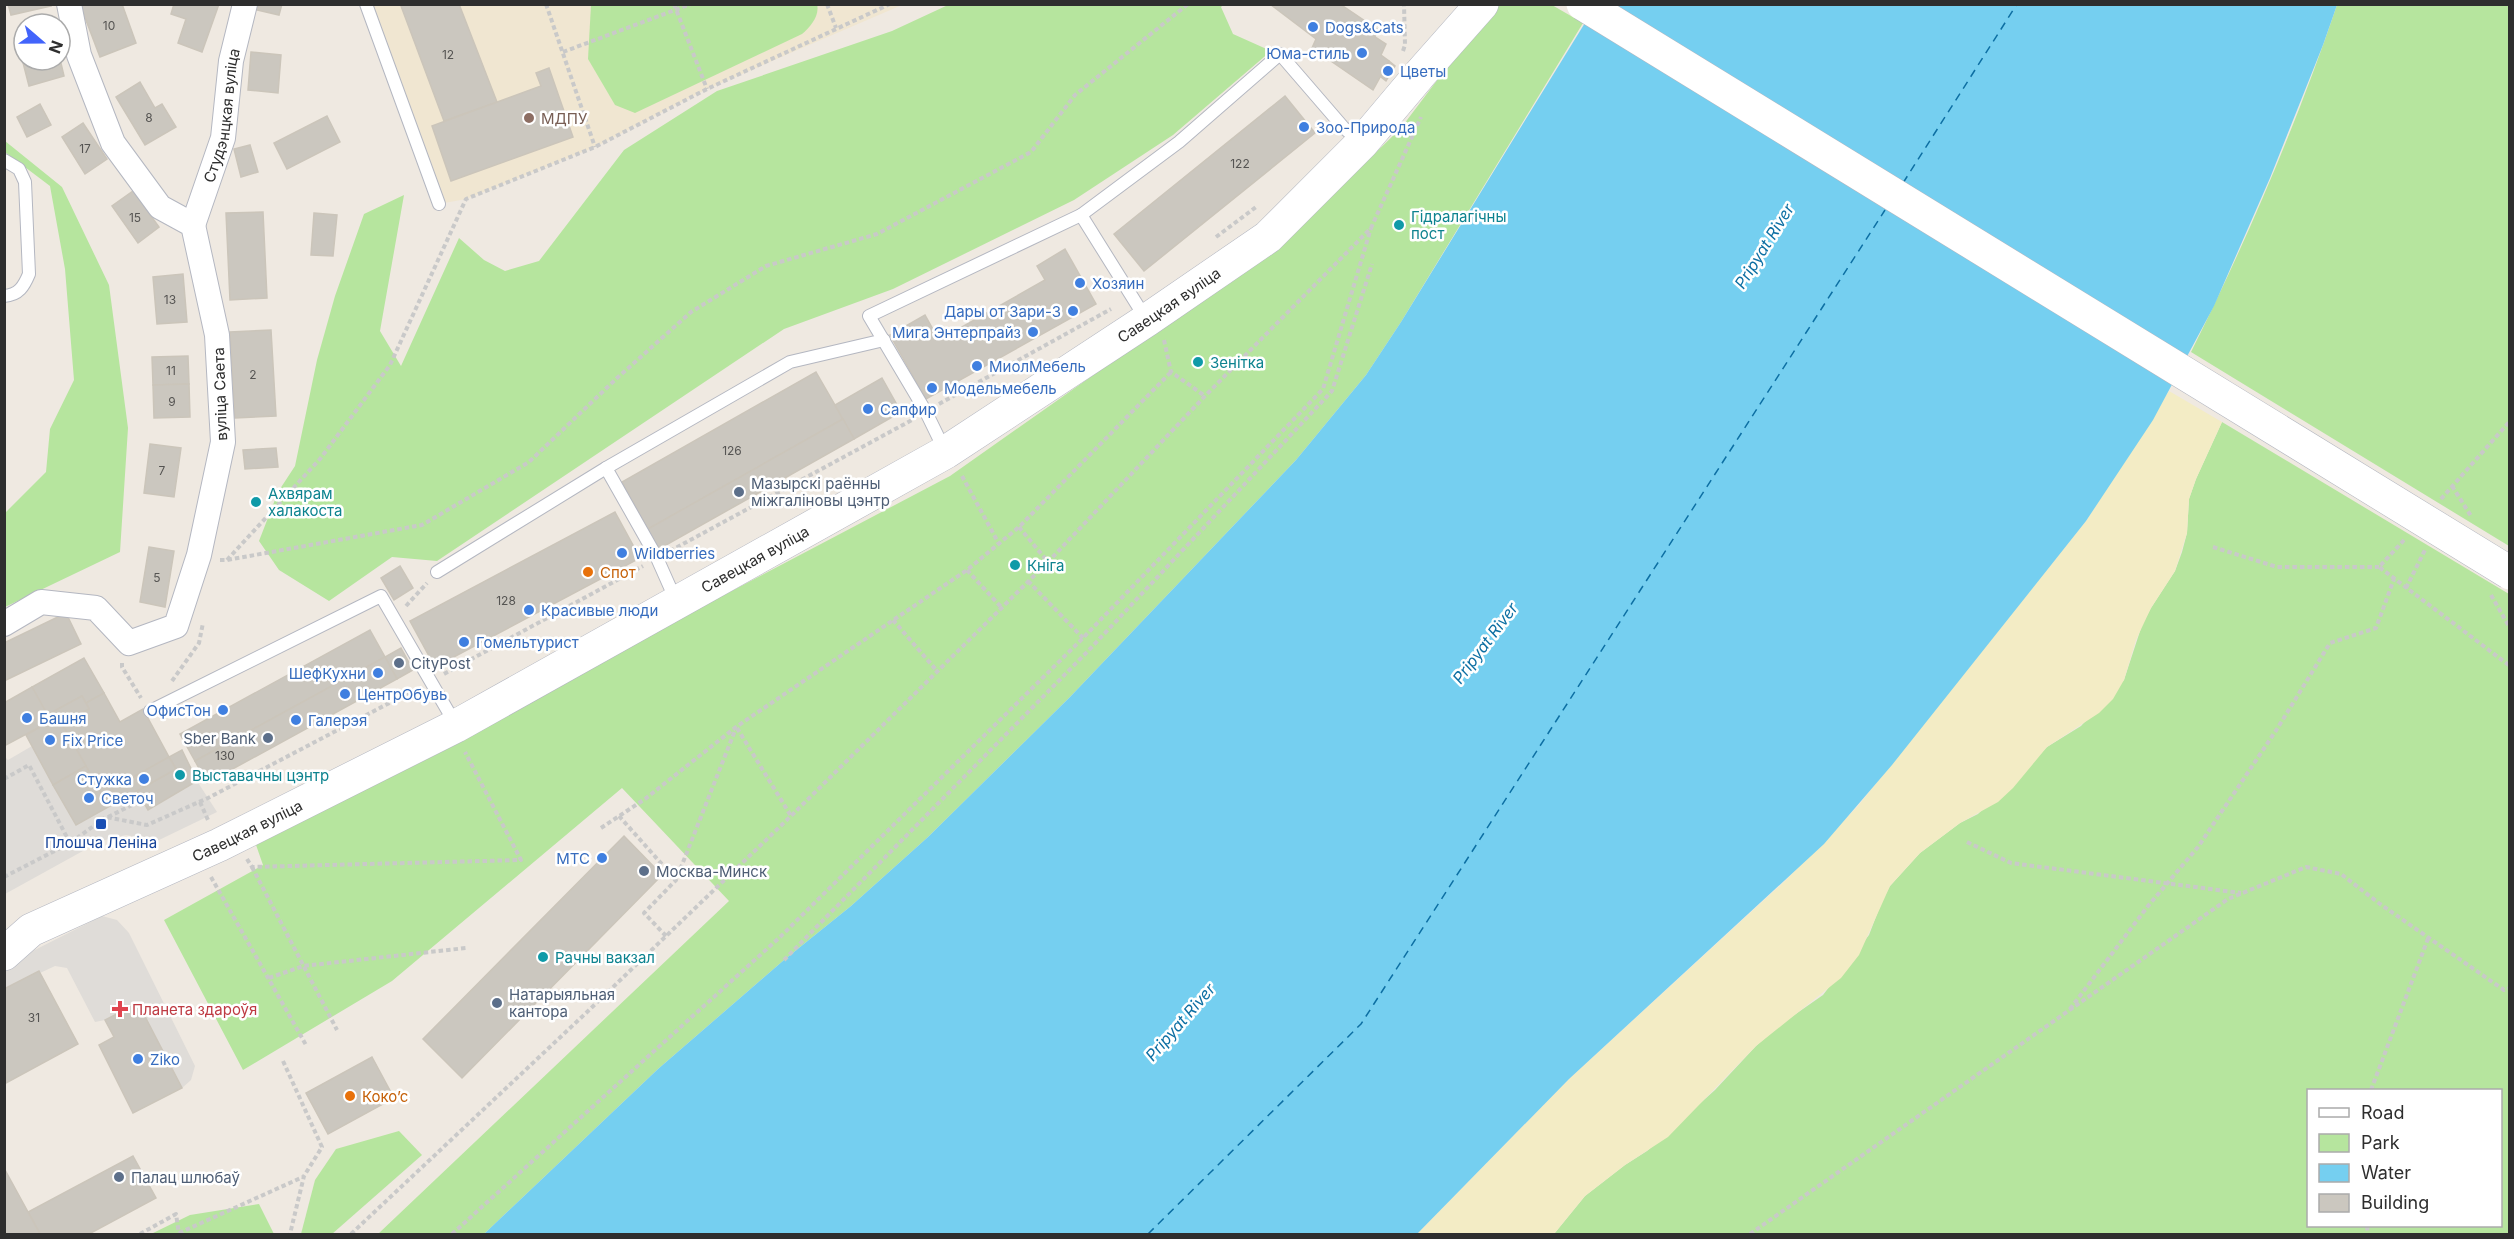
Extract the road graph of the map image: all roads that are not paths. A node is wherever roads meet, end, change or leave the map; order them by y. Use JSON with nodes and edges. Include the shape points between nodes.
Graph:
{"nodes":[{"id":1,"x":69,"y":4,"type":"edge"},
{"id":2,"x":245,"y":4,"type":"edge"},
{"id":3,"x":366,"y":4,"type":"edge"},
{"id":4,"x":1482,"y":4,"type":"edge"},
{"id":5,"x":1583,"y":4,"type":"edge"},
{"id":6,"x":1362,"y":143,"type":"junction"},
{"id":7,"x":4,"y":160,"type":"edge"},
{"id":8,"x":439,"y":204,"type":"dead end"},
{"id":9,"x":1081,"y":215,"type":"junction"},
{"id":10,"x":193,"y":225,"type":"junction"},
{"id":11,"x":4,"y":296,"type":"edge"},
{"id":12,"x":1148,"y":317,"type":"junction"},
{"id":13,"x":884,"y":340,"type":"junction"},
{"id":14,"x":954,"y":464,"type":"junction"},
{"id":15,"x":606,"y":468,"type":"junction"},
{"id":16,"x":437,"y":572,"type":"road end"},
{"id":17,"x":2510,"y":573,"type":"edge"},
{"id":18,"x":677,"y":604,"type":"junction"},
{"id":19,"x":4,"y":624,"type":"edge"},
{"id":20,"x":150,"y":711,"type":"road end"},
{"id":21,"x":459,"y":736,"type":"junction"},
{"id":22,"x":18,"y":930,"type":"edge"},
{"id":23,"x":4,"y":954,"type":"edge"}],
"edges":[{"from":1,"to":10,"type":"street","via":[[79,55],[113,143],[160,207]]},
{"from":2,"to":10,"type":"street","name":"Студэнцкая вуліца","via":[[231,61],[223,138]]},
{"from":3,"to":8,"type":"lane"},
{"from":4,"to":6,"type":"main road","name":"Савецкая вуліца"},
{"from":5,"to":17,"type":"main road","bridge":true},
{"from":6,"to":9,"type":"lane","via":[[1342,127],[1280,54],[1179,142]]},
{"from":6,"to":12,"type":"main road","name":"Савецкая вуліца","via":[[1268,237]]},
{"from":7,"to":11,"type":"lane","via":[[19,170],[24,182],[29,274],[23,287],[12,296]]},
{"from":9,"to":12,"type":"lane"},
{"from":9,"to":13,"type":"lane","via":[[869,316]]},
{"from":10,"to":19,"type":"street","name":"вуліца Саета","via":[[217,335],[223,442],[199,555],[176,626],[129,643],[96,608],[41,602]]},
{"from":12,"to":14,"type":"main road","name":"Савецкая вуліца"},
{"from":13,"to":14,"type":"lane"},
{"from":13,"to":15,"type":"lane","via":[[790,362]]},
{"from":14,"to":18,"type":"main road","name":"Савецкая вуліца"},
{"from":15,"to":16,"type":"lane"},
{"from":15,"to":18,"type":"lane","via":[[657,558]]},
{"from":18,"to":21,"type":"main road","name":"Савецкая вуліца"},
{"from":20,"to":21,"type":"lane","via":[[381,596]]},
{"from":21,"to":22,"type":"main road","name":"Савецкая вуліца","via":[[219,845]]},
{"from":22,"to":23,"type":"main road","name":"Савецкая вуліца"}]}
